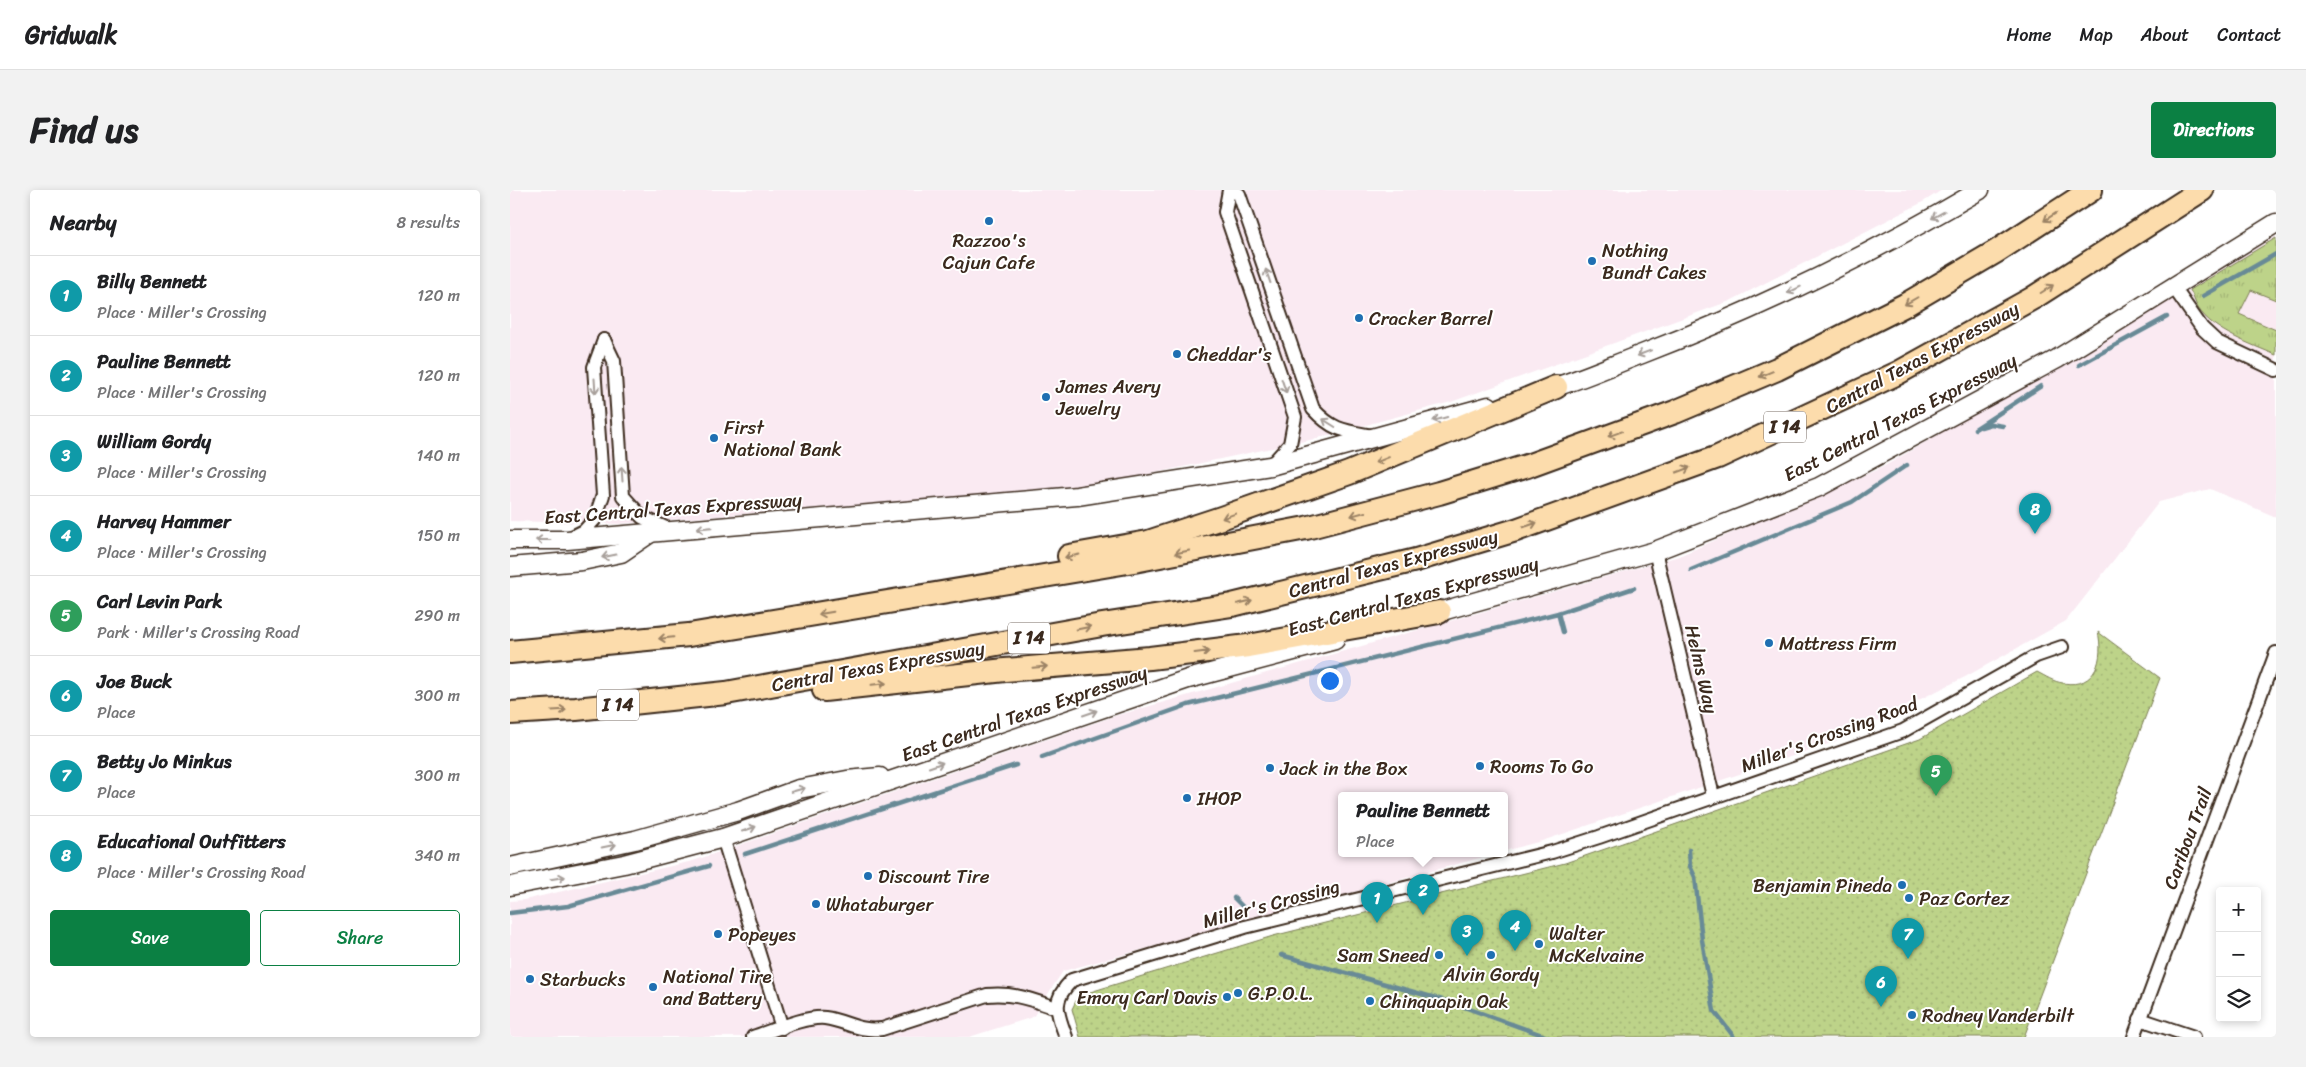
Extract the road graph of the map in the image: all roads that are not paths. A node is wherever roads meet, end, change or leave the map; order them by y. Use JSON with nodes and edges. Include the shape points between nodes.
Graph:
{"nodes":[{"id":1,"x":1230,"y":190,"type":"edge"},
{"id":2,"x":1980,"y":190,"type":"edge"},
{"id":3,"x":2091,"y":190,"type":"edge"},
{"id":4,"x":2202,"y":190,"type":"edge"},
{"id":5,"x":2276,"y":223,"type":"edge"},
{"id":6,"x":2172,"y":285,"type":"junction"},
{"id":7,"x":2276,"y":370,"type":"edge"},
{"id":8,"x":1556,"y":387,"type":"junction"},
{"id":9,"x":1375,"y":437,"type":"junction"},
{"id":10,"x":1270,"y":466,"type":"junction"},
{"id":11,"x":673,"y":531,"type":"junction"},
{"id":12,"x":651,"y":533,"type":"junction"},
{"id":13,"x":510,"y":540,"type":"edge"},
{"id":14,"x":567,"y":540,"type":"junction"},
{"id":15,"x":1655,"y":550,"type":"junction"},
{"id":16,"x":510,"y":567,"type":"edge"},
{"id":17,"x":874,"y":605,"type":"junction"},
{"id":18,"x":1439,"y":612,"type":"junction"},
{"id":19,"x":2062,"y":647,"type":"dead end"},
{"id":20,"x":510,"y":652,"type":"edge"},
{"id":21,"x":2276,"y":652,"type":"edge"},
{"id":22,"x":726,"y":693,"type":"junction"},
{"id":23,"x":510,"y":713,"type":"edge"},
{"id":24,"x":910,"y":774,"type":"junction"},
{"id":25,"x":1713,"y":796,"type":"junction"},
{"id":26,"x":723,"y":838,"type":"junction"},
{"id":27,"x":510,"y":868,"type":"edge"},
{"id":28,"x":510,"y":886,"type":"edge"},
{"id":29,"x":1056,"y":1008,"type":"junction"},
{"id":30,"x":2140,"y":1019,"type":"junction"},
{"id":31,"x":782,"y":1028,"type":"junction"},
{"id":32,"x":753,"y":1037,"type":"edge"},
{"id":33,"x":1066,"y":1037,"type":"edge"},
{"id":34,"x":2134,"y":1037,"type":"edge"},
{"id":35,"x":2194,"y":1037,"type":"edge"}],
"edges":[{"from":9,"to":1,"type":"street","one_way":true,"via":[[1345,432],[1326,424],[1313,409],[1239,194]]},
{"from":1,"to":10,"type":"street","one_way":true,"via":[[1225,212],[1295,417],[1290,444]]},
{"from":2,"to":8,"type":"main road","name":"East Central Texas Expressway","one_way":true,"via":[[1859,258],[1781,296]]},
{"from":3,"to":17,"type":"highway","one_way":true,"via":[[1905,305],[1777,369],[1675,412],[1527,466],[1306,528]]},
{"from":22,"to":4,"type":"highway","name":"Central Texas Expressway","number":"I 14","one_way":true,"via":[[1102,625],[1232,605],[1416,560],[1516,530],[1718,457],[1898,373],[2033,298]]},
{"from":5,"to":6,"type":"main road","name":"East Central Texas Expressway"},
{"from":6,"to":7,"type":"street","via":[[2202,328],[2217,342]]},
{"from":6,"to":15,"type":"main road","name":"East Central Texas Expressway","via":[[2057,359],[1819,487]]},
{"from":8,"to":9,"type":"main road","name":"East Central Texas Expressway","one_way":true},
{"from":8,"to":17,"type":"highway","one_way":true,"via":[[1349,473],[1148,542],[905,587]]},
{"from":9,"to":10,"type":"main road","name":"East Central Texas Expressway"},
{"from":10,"to":11,"type":"main road","name":"East Central Texas Expressway","one_way":true,"via":[[1076,496]]},
{"from":11,"to":12,"type":"main road","name":"East Central Texas Expressway"},
{"from":11,"to":14,"type":"street","one_way":true,"via":[[642,517],[623,496],[614,361],[604,340],[594,367],[603,495],[595,519],[584,531]]},
{"from":12,"to":14,"type":"main road","name":"East Central Texas Expressway"},
{"from":12,"to":16,"type":"main road","one_way":true,"via":[[621,553],[582,561]]},
{"from":14,"to":13,"type":"main road","name":"East Central Texas Expressway","one_way":true},
{"from":15,"to":18,"type":"main road","name":"East Central Texas Expressway"},
{"from":15,"to":25,"type":"street","name":"Helms Way"},
{"from":17,"to":20,"type":"highway","one_way":true,"via":[[690,636]]},
{"from":22,"to":18,"type":"highway","one_way":true,"via":[[758,698],[1005,670],[1150,658],[1248,646]]},
{"from":24,"to":18,"type":"main road","name":"East Central Texas Expressway","one_way":true,"via":[[1188,679]]},
{"from":19,"to":25,"type":"street","name":"Miller's Crossing Road","via":[[2036,656],[1903,731]]},
{"from":21,"to":30,"type":"street","name":"Caribou Trail"},
{"from":23,"to":22,"type":"highway","name":"Central Texas Expressway","number":"I 14","one_way":true},
{"from":26,"to":24,"type":"main road","name":"East Central Texas Expressway","one_way":true},
{"from":27,"to":24,"type":"main road","one_way":true,"via":[[635,840],[738,811],[799,789]]},
{"from":25,"to":29,"type":"street","name":"Miller's Crossing","via":[[1552,852],[1245,927],[1072,980],[1061,991]]},
{"from":28,"to":26,"type":"main road","name":"East Central Texas Expressway","one_way":true,"via":[[624,864]]},
{"from":26,"to":31,"type":"street"},
{"from":29,"to":31,"type":"street","via":[[1019,995],[1002,993],[882,1029],[868,1031],[823,1018]]},
{"from":29,"to":33,"type":"street"},
{"from":30,"to":34,"type":"street","name":"Caribou Trail"},
{"from":30,"to":35,"type":"street"},
{"from":31,"to":32,"type":"street"}]}
